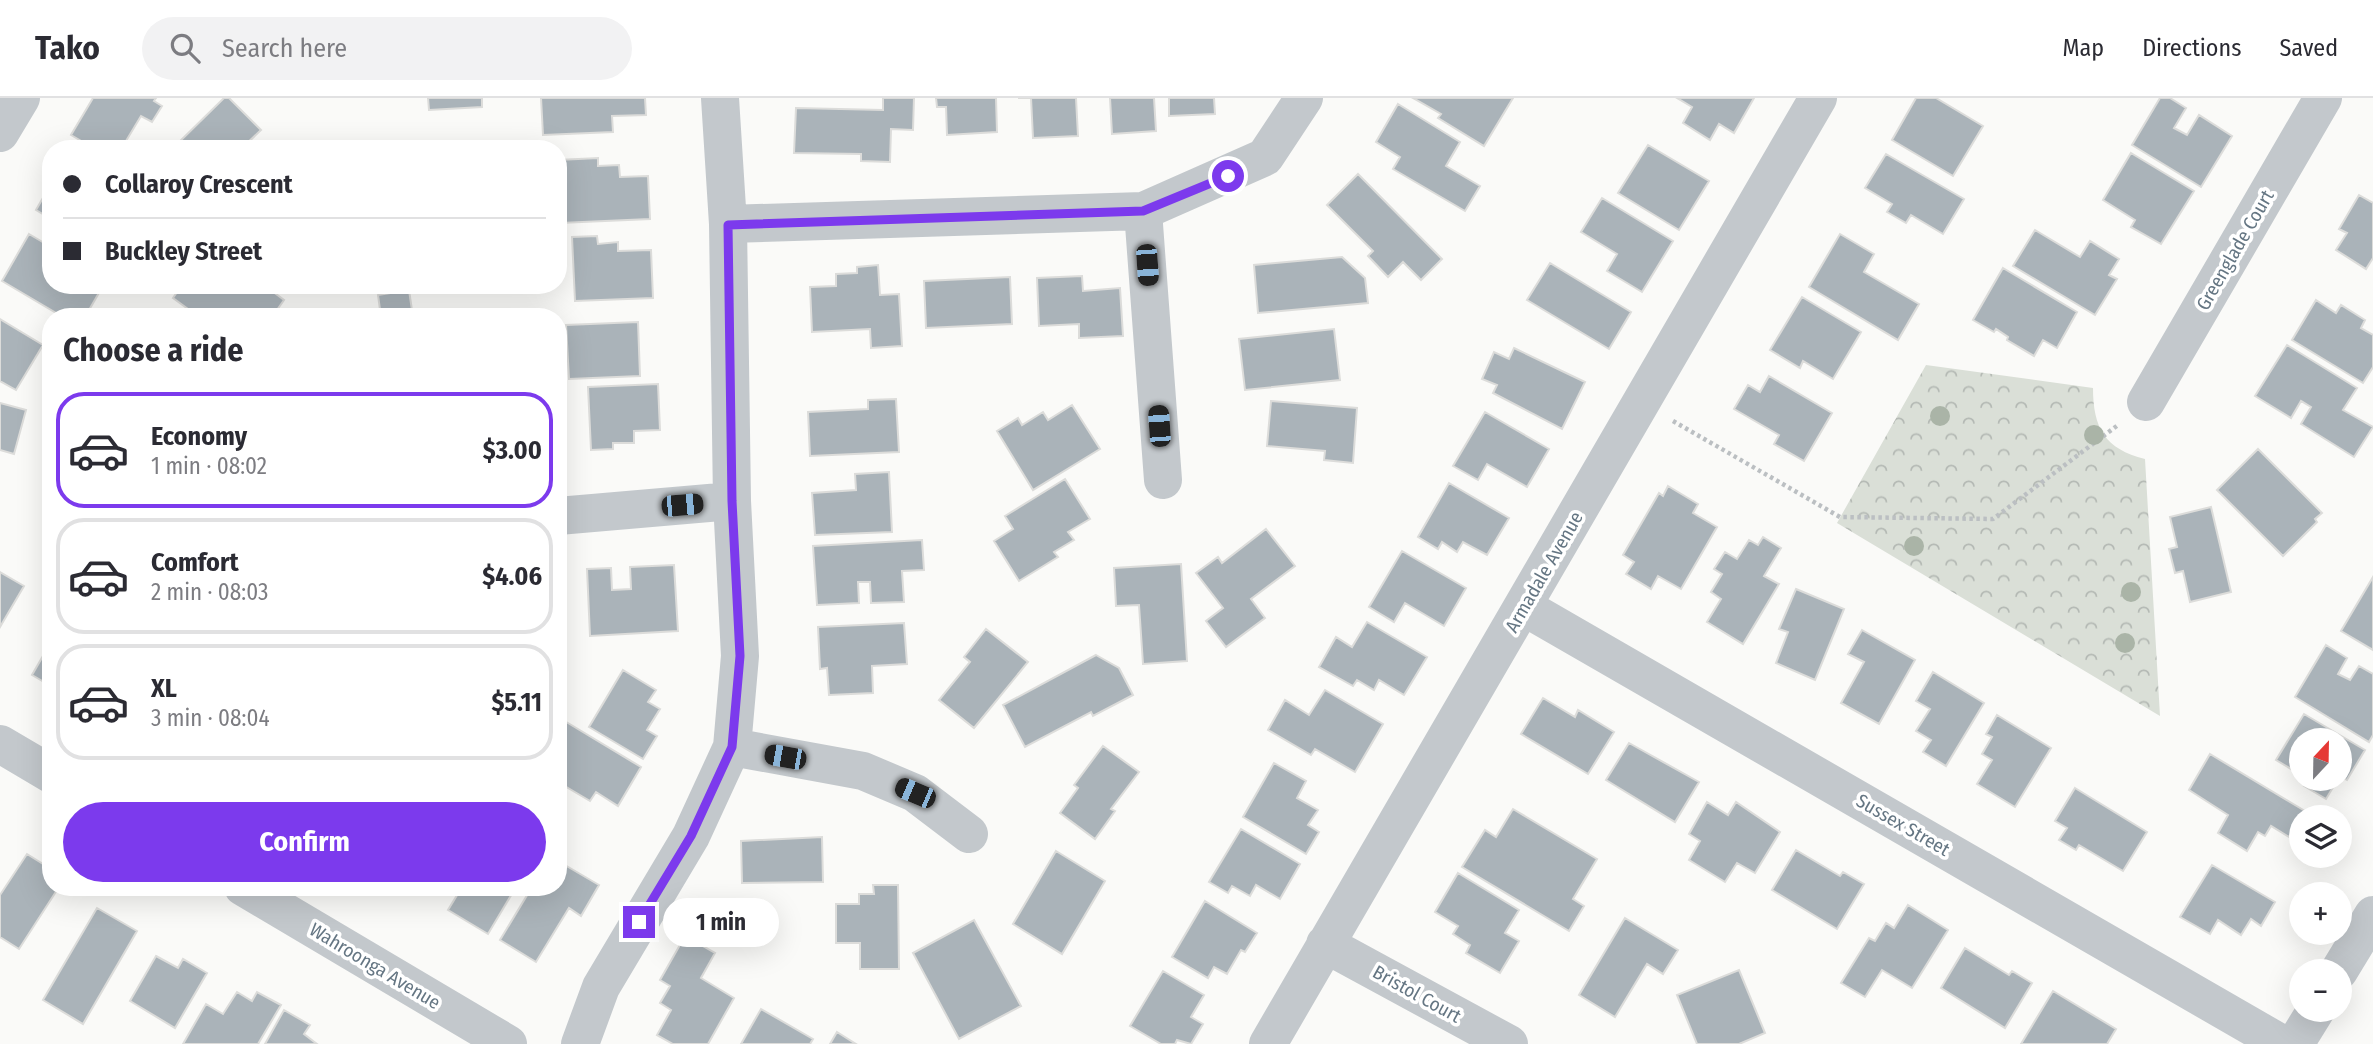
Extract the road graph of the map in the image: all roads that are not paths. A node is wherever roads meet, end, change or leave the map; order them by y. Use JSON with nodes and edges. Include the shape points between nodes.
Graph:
{"nodes":[{"id":1,"x":21,"y":98,"type":"edge"},
{"id":2,"x":720,"y":98,"type":"edge"},
{"id":3,"x":1304,"y":98,"type":"edge"},
{"id":4,"x":1818,"y":98,"type":"edge"},
{"id":5,"x":2323,"y":98,"type":"edge"},
{"id":6,"x":0,"y":133,"type":"edge"},
{"id":7,"x":1143,"y":211,"type":"junction"},
{"id":8,"x":728,"y":225,"type":"junction"},
{"id":9,"x":2146,"y":402,"type":"road end"},
{"id":10,"x":1163,"y":480,"type":"dead end"},
{"id":11,"x":732,"y":501,"type":"junction"},
{"id":12,"x":567,"y":515,"type":"edge"},
{"id":13,"x":1524,"y":607,"type":"junction"},
{"id":14,"x":0,"y":744,"type":"edge"},
{"id":15,"x":732,"y":747,"type":"junction"},
{"id":16,"x":42,"y":769,"type":"edge"},
{"id":17,"x":969,"y":834,"type":"dead end"},
{"id":18,"x":258,"y":896,"type":"edge"},
{"id":19,"x":2373,"y":915,"type":"edge"},
{"id":20,"x":1325,"y":944,"type":"junction"},
{"id":21,"x":2346,"y":959,"type":"edge"},
{"id":22,"x":601,"y":987,"type":"junction"},
{"id":23,"x":2309,"y":1022,"type":"edge"},
{"id":24,"x":508,"y":1044,"type":"edge"},
{"id":25,"x":550,"y":1044,"type":"edge"},
{"id":26,"x":580,"y":1044,"type":"edge"},
{"id":27,"x":1268,"y":1044,"type":"edge"},
{"id":28,"x":1509,"y":1044,"type":"edge"},
{"id":29,"x":2282,"y":1044,"type":"edge"},
{"id":30,"x":2295,"y":1044,"type":"edge"}],
"edges":[{"from":1,"to":6,"type":"street"},
{"from":2,"to":8,"type":"street"},
{"from":3,"to":7,"type":"street","via":[[1265,157]]},
{"from":4,"to":13,"type":"street","name":"Armadale Avenue"},
{"from":5,"to":9,"type":"street","name":"Greenglade Court"},
{"from":7,"to":8,"type":"street"},
{"from":7,"to":10,"type":"street"},
{"from":8,"to":11,"type":"street"},
{"from":11,"to":12,"type":"street"},
{"from":11,"to":15,"type":"street","via":[[740,656]]},
{"from":13,"to":20,"type":"street","name":"Armadale Avenue"},
{"from":13,"to":29,"type":"street","name":"Sussex Street"},
{"from":14,"to":16,"type":"street"},
{"from":15,"to":17,"type":"street","via":[[863,771],[915,793]]},
{"from":15,"to":22,"type":"street","via":[[691,836]]},
{"from":18,"to":24,"type":"street","name":"Wahroonga Avenue"},
{"from":19,"to":21,"type":"street"},
{"from":20,"to":27,"type":"street","name":"Armadale Avenue"},
{"from":20,"to":28,"type":"street","name":"Bristol Court"},
{"from":22,"to":25,"type":"street"},
{"from":22,"to":26,"type":"street"},
{"from":23,"to":30,"type":"street"}]}
